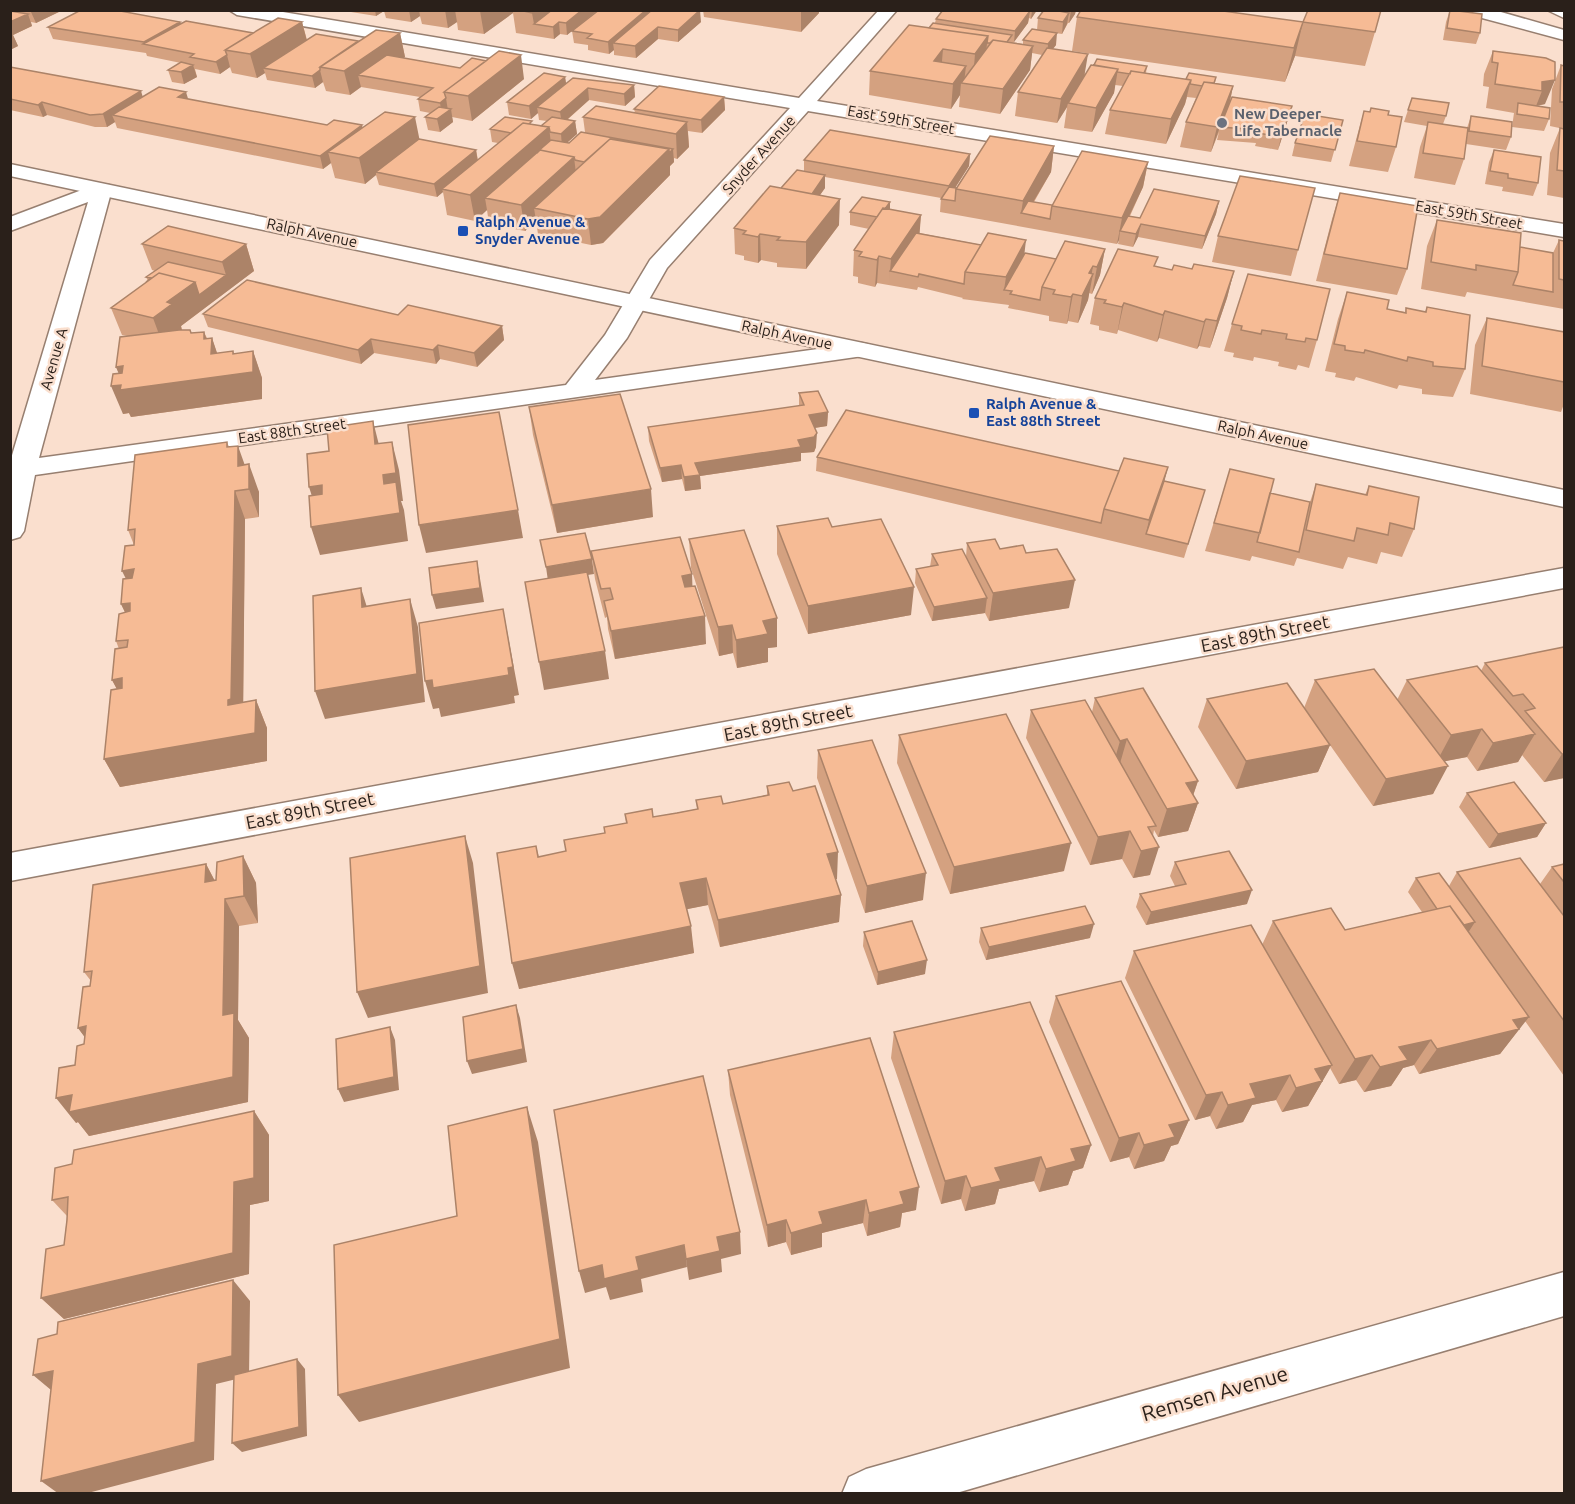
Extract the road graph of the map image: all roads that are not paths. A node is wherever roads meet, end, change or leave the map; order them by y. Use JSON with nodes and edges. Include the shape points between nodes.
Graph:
{"nodes":[{"id":1,"x":237,"y":10,"type":"edge"},
{"id":2,"x":889,"y":10,"type":"edge"},
{"id":3,"x":1473,"y":10,"type":"edge"},
{"id":4,"x":1555,"y":10,"type":"edge"},
{"id":5,"x":1564,"y":13,"type":"edge"},
{"id":6,"x":1564,"y":35,"type":"edge"},
{"id":7,"x":805,"y":104,"type":"junction"},
{"id":8,"x":10,"y":170,"type":"edge"},
{"id":9,"x":102,"y":189,"type":"junction"},
{"id":10,"x":10,"y":225,"type":"edge"},
{"id":11,"x":1564,"y":231,"type":"edge"},
{"id":12,"x":634,"y":303,"type":"junction"},
{"id":13,"x":861,"y":350,"type":"junction"},
{"id":14,"x":574,"y":391,"type":"junction"},
{"id":15,"x":17,"y":469,"type":"edge"},
{"id":16,"x":1564,"y":499,"type":"edge"},
{"id":17,"x":10,"y":531,"type":"edge"},
{"id":18,"x":1564,"y":578,"type":"edge"},
{"id":19,"x":10,"y":867,"type":"edge"},
{"id":20,"x":1564,"y":1294,"type":"edge"},
{"id":21,"x":866,"y":1494,"type":"edge"}],
"edges":[{"from":1,"to":7,"type":"street","name":"East 59th Street"},
{"from":2,"to":7,"type":"street","name":"Snyder Avenue"},
{"from":3,"to":6,"type":"street"},
{"from":4,"to":5,"type":"street"},
{"from":7,"to":11,"type":"street","name":"East 59th Street"},
{"from":7,"to":12,"type":"street","name":"Snyder Avenue","via":[[658,265]]},
{"from":8,"to":9,"type":"street","name":"Ralph Avenue"},
{"from":9,"to":10,"type":"street"},
{"from":9,"to":12,"type":"street","name":"Ralph Avenue"},
{"from":9,"to":15,"type":"street","name":"Avenue A"},
{"from":12,"to":13,"type":"street","name":"Ralph Avenue"},
{"from":12,"to":14,"type":"street","via":[[615,338]]},
{"from":13,"to":14,"type":"street","name":"East 88th Street"},
{"from":13,"to":16,"type":"street","name":"Ralph Avenue"},
{"from":14,"to":15,"type":"street","name":"East 88th Street"},
{"from":15,"to":17,"type":"street","name":"Avenue A"},
{"from":18,"to":19,"type":"street","name":"East 89th Street"},
{"from":20,"to":21,"type":"street","name":"Remsen Avenue"}]}
